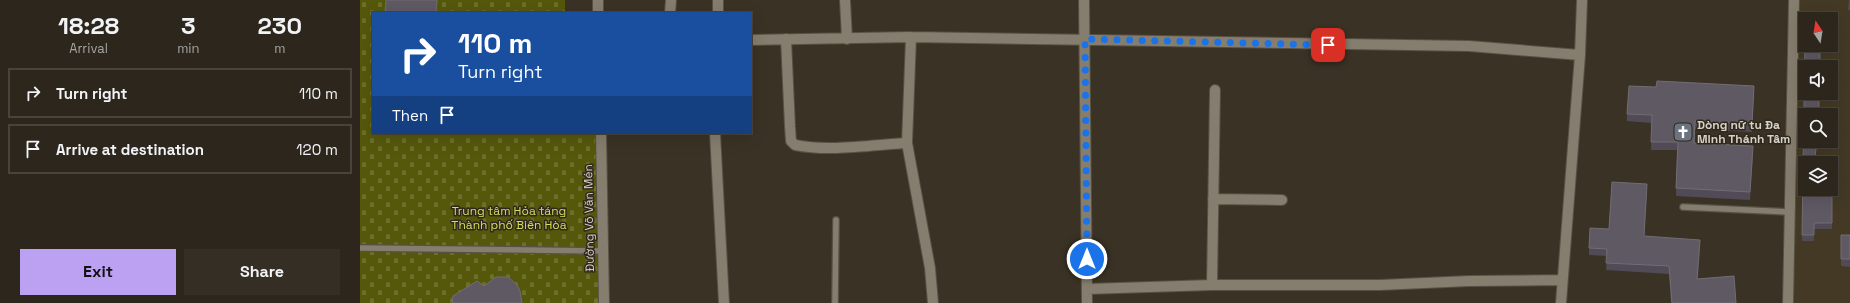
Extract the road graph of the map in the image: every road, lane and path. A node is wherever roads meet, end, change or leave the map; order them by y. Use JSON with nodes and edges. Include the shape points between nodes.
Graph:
{"nodes":[{"id":1,"x":598,"y":0,"type":"edge"},
{"id":2,"x":671,"y":0,"type":"edge"},
{"id":3,"x":718,"y":0,"type":"edge"},
{"id":4,"x":845,"y":0,"type":"edge"},
{"id":5,"x":1084,"y":0,"type":"edge"},
{"id":6,"x":1582,"y":0,"type":"edge"},
{"id":7,"x":1794,"y":0,"type":"edge"},
{"id":8,"x":598,"y":12,"type":"edge"},
{"id":9,"x":670,"y":12,"type":"edge"},
{"id":10,"x":718,"y":12,"type":"edge"},
{"id":11,"x":911,"y":36,"type":"junction"},
{"id":12,"x":847,"y":39,"type":"junction"},
{"id":13,"x":1085,"y":39,"type":"junction"},
{"id":14,"x":752,"y":40,"type":"edge"},
{"id":15,"x":786,"y":40,"type":"junction"},
{"id":16,"x":1580,"y":55,"type":"junction"},
{"id":17,"x":1215,"y":90,"type":"dead end"},
{"id":18,"x":601,"y":134,"type":"edge"},
{"id":19,"x":715,"y":134,"type":"edge"},
{"id":20,"x":907,"y":143,"type":"junction"},
{"id":21,"x":1214,"y":199,"type":"junction"},
{"id":22,"x":1282,"y":200,"type":"dead end"},
{"id":23,"x":1682,"y":207,"type":"dead end"},
{"id":24,"x":1790,"y":212,"type":"junction"},
{"id":25,"x":836,"y":220,"type":"dead end"},
{"id":26,"x":360,"y":248,"type":"edge"},
{"id":27,"x":603,"y":251,"type":"junction"},
{"id":28,"x":1562,"y":280,"type":"junction"},
{"id":29,"x":1212,"y":285,"type":"junction"},
{"id":30,"x":1087,"y":289,"type":"junction"},
{"id":31,"x":604,"y":303,"type":"edge"},
{"id":32,"x":724,"y":303,"type":"edge"},
{"id":33,"x":835,"y":303,"type":"edge"},
{"id":34,"x":933,"y":303,"type":"edge"},
{"id":35,"x":1087,"y":303,"type":"edge"},
{"id":36,"x":1561,"y":303,"type":"edge"},
{"id":37,"x":1788,"y":303,"type":"edge"}],
"edges":[{"from":1,"to":8,"type":"street"},
{"from":2,"to":9,"type":"street"},
{"from":3,"to":10,"type":"street"},
{"from":4,"to":12,"type":"street"},
{"from":5,"to":13,"type":"street"},
{"from":6,"to":16,"type":"street"},
{"from":7,"to":24,"type":"street"},
{"from":11,"to":12,"type":"street"},
{"from":11,"to":13,"type":"street"},
{"from":11,"to":20,"type":"street"},
{"from":12,"to":15,"type":"street"},
{"from":13,"to":16,"type":"street","via":[[1470,46]]},
{"from":13,"to":30,"type":"street"},
{"from":14,"to":15,"type":"street"},
{"from":15,"to":20,"type":"street","via":[[791,141],[795,145],[834,147]]},
{"from":16,"to":28,"type":"street"},
{"from":17,"to":21,"type":"street"},
{"from":18,"to":27,"type":"street","name":"Đường Võ Văn Mén"},
{"from":19,"to":32,"type":"street"},
{"from":20,"to":34,"type":"street","via":[[930,268]]},
{"from":21,"to":22,"type":"street"},
{"from":21,"to":29,"type":"street"},
{"from":23,"to":24,"type":"lane"},
{"from":24,"to":37,"type":"street"},
{"from":25,"to":33,"type":"lane"},
{"from":26,"to":27,"type":"lane"},
{"from":27,"to":31,"type":"street","name":"Đường Võ Văn Mén"},
{"from":28,"to":29,"type":"street","via":[[1380,285]]},
{"from":28,"to":36,"type":"street"},
{"from":29,"to":30,"type":"street"},
{"from":30,"to":35,"type":"street"}]}
